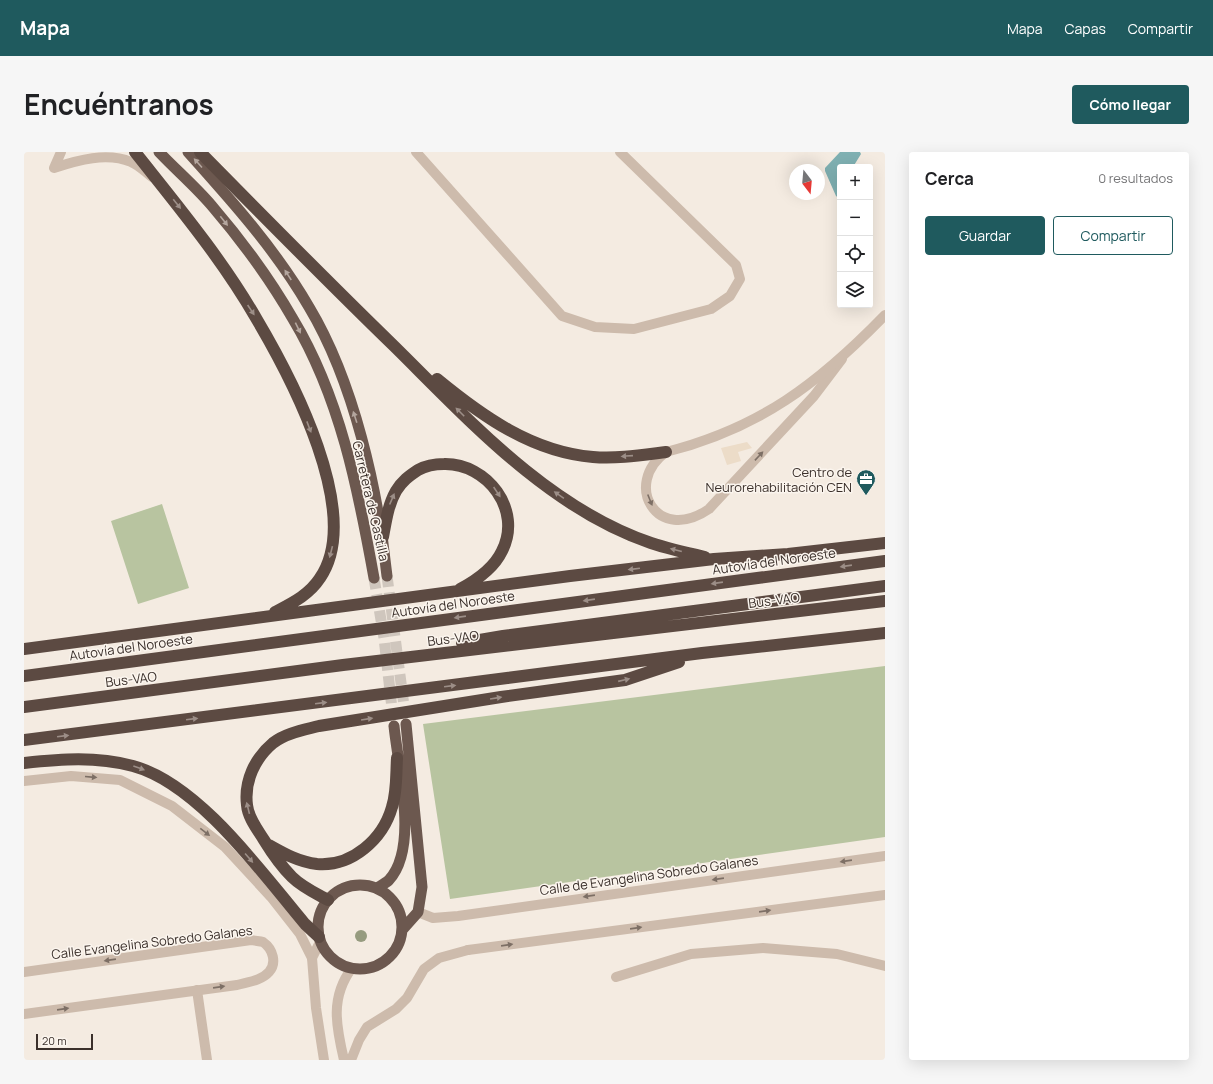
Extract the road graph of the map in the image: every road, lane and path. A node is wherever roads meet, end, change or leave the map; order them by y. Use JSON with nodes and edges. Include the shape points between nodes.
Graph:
{"nodes":[{"id":1,"x":61,"y":152,"type":"edge"},
{"id":2,"x":135,"y":152,"type":"edge"},
{"id":3,"x":159,"y":152,"type":"edge"},
{"id":4,"x":188,"y":152,"type":"edge"},
{"id":5,"x":200,"y":152,"type":"edge"},
{"id":6,"x":416,"y":152,"type":"edge"},
{"id":7,"x":620,"y":152,"type":"edge"},
{"id":8,"x":160,"y":183,"type":"junction"},
{"id":9,"x":885,"y":315,"type":"edge"},
{"id":10,"x":383,"y":335,"type":"junction"},
{"id":11,"x":843,"y":357,"type":"junction"},
{"id":12,"x":666,"y":452,"type":"junction"},
{"id":13,"x":383,"y":537,"type":"junction"},
{"id":14,"x":885,"y":543,"type":"edge"},
{"id":15,"x":714,"y":559,"type":"junction"},
{"id":16,"x":885,"y":561,"type":"edge"},
{"id":17,"x":387,"y":576,"type":"tunnel mouth"},
{"id":18,"x":374,"y":578,"type":"tunnel mouth"},
{"id":19,"x":885,"y":586,"type":"edge"},
{"id":20,"x":453,"y":592,"type":"junction"},
{"id":21,"x":885,"y":601,"type":"edge"},
{"id":22,"x":269,"y":616,"type":"junction"},
{"id":23,"x":885,"y":633,"type":"edge"},
{"id":24,"x":24,"y":649,"type":"edge"},
{"id":25,"x":702,"y":653,"type":"junction"},
{"id":26,"x":343,"y":665,"type":"junction"},
{"id":27,"x":24,"y":676,"type":"edge"},
{"id":28,"x":24,"y":707,"type":"edge"},
{"id":29,"x":406,"y":724,"type":"tunnel mouth"},
{"id":30,"x":394,"y":726,"type":"tunnel mouth"},
{"id":31,"x":24,"y":740,"type":"edge"},
{"id":32,"x":397,"y":758,"type":"junction"},
{"id":33,"x":24,"y":763,"type":"edge"},
{"id":34,"x":24,"y":780,"type":"edge"},
{"id":35,"x":266,"y":843,"type":"junction"},
{"id":36,"x":885,"y":856,"type":"edge"},
{"id":37,"x":376,"y":888,"type":"junction"},
{"id":38,"x":885,"y":895,"type":"edge"},
{"id":39,"x":328,"y":900,"type":"junction"},
{"id":40,"x":418,"y":912,"type":"junction"},
{"id":41,"x":402,"y":930,"type":"junction"},
{"id":42,"x":300,"y":934,"type":"junction"},
{"id":43,"x":320,"y":940,"type":"junction"},
{"id":44,"x":312,"y":958,"type":"junction"},
{"id":45,"x":885,"y":966,"type":"edge"},
{"id":46,"x":352,"y":968,"type":"junction"},
{"id":47,"x":24,"y":972,"type":"edge"},
{"id":48,"x":616,"y":977,"type":"dead end"},
{"id":49,"x":197,"y":990,"type":"junction"},
{"id":50,"x":24,"y":1014,"type":"edge"},
{"id":51,"x":207,"y":1060,"type":"edge"},
{"id":52,"x":324,"y":1060,"type":"edge"},
{"id":53,"x":344,"y":1060,"type":"edge"},
{"id":54,"x":351,"y":1060,"type":"edge"}],
"edges":[{"from":1,"to":8,"type":"street","via":[[54,168],[79,160],[109,156],[132,162]]},
{"from":2,"to":8,"type":"highway"},
{"from":3,"to":18,"type":"highway","name":"Carretera de Castilla","one_way":true,"via":[[211,205],[257,263],[294,320],[320,373],[341,433],[353,473]]},
{"from":13,"to":4,"type":"highway","one_way":true,"via":[[356,421],[338,366],[310,308],[274,252]]},
{"from":5,"to":10,"type":"highway"},
{"from":6,"to":7,"type":"street","via":[[562,316],[596,327],[634,329],[711,309],[730,296],[740,279],[736,265]]},
{"from":8,"to":22,"type":"highway","one_way":true,"via":[[190,221],[256,317],[304,414],[330,487],[335,526],[330,560],[320,578],[302,598]]},
{"from":9,"to":11,"type":"street"},
{"from":12,"to":10,"type":"highway","one_way":true,"via":[[639,456],[592,457],[557,449],[524,437],[476,411]]},
{"from":15,"to":10,"type":"highway","one_way":true,"via":[[650,543],[617,529],[573,505],[476,429]]},
{"from":11,"to":12,"type":"street","via":[[770,412],[740,428]]},
{"from":12,"to":11,"type":"street","one_way":true,"via":[[657,458],[648,473],[648,499],[663,517],[679,520],[699,515],[709,509],[814,396]]},
{"from":13,"to":17,"type":"highway"},
{"from":13,"to":20,"type":"highway","one_way":true,"via":[[388,510],[396,492],[407,477],[417,471],[438,464],[459,465],[485,478],[499,494],[506,508],[505,543],[492,566],[469,584]]},
{"from":14,"to":15,"type":"highway"},
{"from":15,"to":20,"type":"highway","one_way":true},
{"from":16,"to":27,"type":"highway","name":"Autovía del Noroeste","one_way":true},
{"from":19,"to":26,"type":"highway","via":[[503,636]]},
{"from":20,"to":22,"type":"highway"},
{"from":21,"to":26,"type":"highway","name":"Bus-VAO"},
{"from":22,"to":24,"type":"highway"},
{"from":23,"to":25,"type":"highway"},
{"from":31,"to":25,"type":"highway","one_way":true},
{"from":35,"to":25,"type":"highway","one_way":true,"via":[[252,821],[247,806],[247,784],[259,758],[274,742],[290,734],[319,726],[625,680]]},
{"from":26,"to":28,"type":"highway","name":"Bus-VAO"},
{"from":29,"to":40,"type":"highway","via":[[422,887]]},
{"from":30,"to":32,"type":"highway"},
{"from":32,"to":35,"type":"highway","via":[[392,806],[386,824],[375,840],[350,858],[319,864],[288,856]]},
{"from":32,"to":37,"type":"highway","via":[[406,833],[398,866],[389,880]]},
{"from":33,"to":43,"type":"highway","one_way":true,"via":[[88,759],[134,766],[158,777],[186,794],[210,816]]},
{"from":34,"to":42,"type":"street","one_way":true,"via":[[71,776],[120,780],[172,806],[225,847],[271,897]]},
{"from":35,"to":39,"type":"highway","via":[[277,861],[292,877],[310,891]]},
{"from":36,"to":40,"type":"street","name":"Calle de Evangelina Sobredo Galanes","one_way":true,"via":[[458,916],[433,918]]},
{"from":37,"to":39,"type":"highway","via":[[352,886],[339,891]]},
{"from":37,"to":41,"type":"highway","via":[[383,891],[397,907]]},
{"from":54,"to":38,"type":"street","one_way":true,"via":[[367,1027],[407,998],[424,970],[439,958],[468,950]]},
{"from":39,"to":43,"type":"highway","via":[[322,908],[318,924]]},
{"from":40,"to":41,"type":"highway"},
{"from":41,"to":46,"type":"highway","via":[[392,954],[382,962],[372,967]]},
{"from":42,"to":43,"type":"street"},
{"from":42,"to":44,"type":"street"},
{"from":43,"to":44,"type":"street"},
{"from":43,"to":46,"type":"highway","via":[[334,959]]},
{"from":44,"to":52,"type":"street"},
{"from":45,"to":48,"type":"street","via":[[837,954],[763,948],[691,954]]},
{"from":46,"to":53,"type":"street","via":[[344,979],[336,1000]]},
{"from":49,"to":47,"type":"street","name":"Calle Evangelina Sobredo Galanes","one_way":true,"via":[[260,979],[269,972],[274,961],[271,950],[263,942],[251,940]]},
{"from":50,"to":49,"type":"street","name":"Calle Evangelina Sobredo Galanes","one_way":true},
{"from":49,"to":51,"type":"street"}]}
